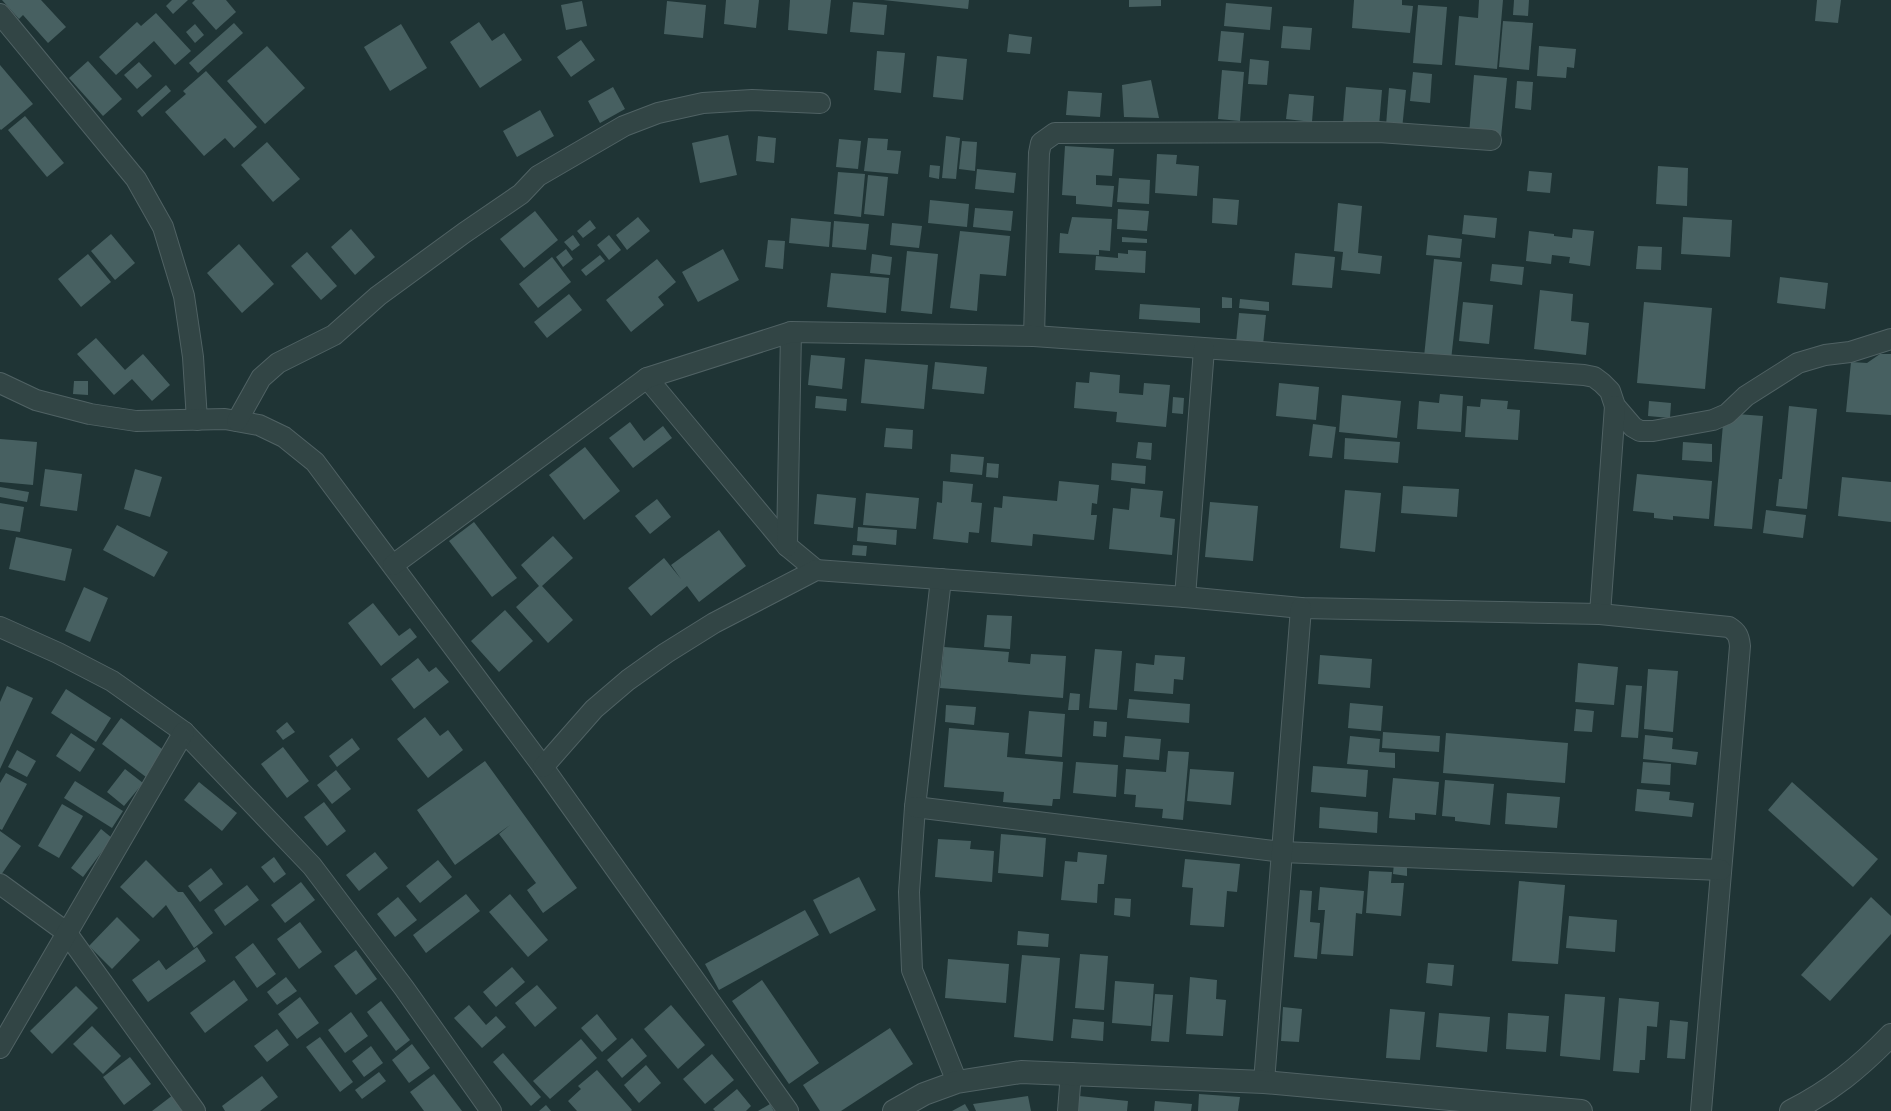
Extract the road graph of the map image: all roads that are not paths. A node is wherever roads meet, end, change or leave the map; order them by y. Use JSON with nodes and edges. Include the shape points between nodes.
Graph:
{"nodes":[{"id":1,"x":0,"y":14,"type":"edge"},
{"id":2,"x":820,"y":103,"type":"dead end"},
{"id":3,"x":1491,"y":140,"type":"dead end"},
{"id":4,"x":791,"y":332,"type":"junction"},
{"id":5,"x":1034,"y":336,"type":"junction"},
{"id":6,"x":1891,"y":338,"type":"edge"},
{"id":7,"x":1204,"y":349,"type":"junction"},
{"id":8,"x":647,"y":378,"type":"junction"},
{"id":9,"x":0,"y":383,"type":"edge"},
{"id":10,"x":1615,"y":406,"type":"junction"},
{"id":11,"x":197,"y":420,"type":"junction"},
{"id":12,"x":237,"y":421,"type":"junction"},
{"id":13,"x":787,"y":546,"type":"junction"},
{"id":14,"x":393,"y":565,"type":"junction"},
{"id":15,"x":816,"y":570,"type":"junction"},
{"id":16,"x":940,"y":579,"type":"junction"},
{"id":17,"x":1185,"y":597,"type":"junction"},
{"id":18,"x":1301,"y":608,"type":"junction"},
{"id":19,"x":1600,"y":614,"type":"junction"},
{"id":20,"x":0,"y":627,"type":"edge"},
{"id":21,"x":184,"y":732,"type":"junction"},
{"id":22,"x":543,"y":767,"type":"junction"},
{"id":23,"x":915,"y":807,"type":"junction"},
{"id":24,"x":1282,"y":852,"type":"junction"},
{"id":25,"x":1721,"y":870,"type":"junction"},
{"id":26,"x":0,"y":884,"type":"edge"},
{"id":27,"x":66,"y":932,"type":"junction"},
{"id":28,"x":1891,"y":1035,"type":"edge"},
{"id":29,"x":0,"y":1048,"type":"edge"},
{"id":30,"x":1071,"y":1073,"type":"junction"},
{"id":31,"x":957,"y":1082,"type":"junction"},
{"id":32,"x":1264,"y":1082,"type":"junction"},
{"id":33,"x":195,"y":1111,"type":"edge"},
{"id":34,"x":491,"y":1111,"type":"edge"},
{"id":35,"x":788,"y":1111,"type":"edge"},
{"id":36,"x":894,"y":1111,"type":"edge"},
{"id":37,"x":1068,"y":1111,"type":"edge"},
{"id":38,"x":1581,"y":1111,"type":"edge"},
{"id":39,"x":1701,"y":1111,"type":"edge"},
{"id":40,"x":1791,"y":1111,"type":"edge"}],
"edges":[{"from":1,"to":11,"type":"street","via":[[136,179],[163,227],[184,296],[194,357]]},
{"from":2,"to":12,"type":"street","via":[[752,100],[703,102],[658,113],[624,126],[538,176],[521,194],[464,232],[378,296],[334,335],[278,363],[261,378]]},
{"from":3,"to":5,"type":"street","via":[[1379,132],[1055,133],[1047,136],[1041,143],[1039,153]]},
{"from":4,"to":5,"type":"street"},
{"from":4,"to":8,"type":"street"},
{"from":4,"to":13,"type":"street"},
{"from":5,"to":7,"type":"street"},
{"from":6,"to":10,"type":"street","via":[[1850,352],[1825,355],[1798,363],[1746,396],[1727,414],[1713,420],[1640,431],[1633,427]]},
{"from":7,"to":10,"type":"street","via":[[1584,375],[1602,383],[1610,392]]},
{"from":7,"to":17,"type":"street"},
{"from":8,"to":13,"type":"street"},
{"from":8,"to":14,"type":"street"},
{"from":9,"to":11,"type":"street","via":[[36,400],[90,414],[136,421]]},
{"from":10,"to":19,"type":"street"},
{"from":11,"to":12,"type":"street"},
{"from":12,"to":14,"type":"street","via":[[259,425],[284,437],[315,462]]},
{"from":13,"to":15,"type":"street"},
{"from":14,"to":22,"type":"street"},
{"from":15,"to":16,"type":"street"},
{"from":15,"to":22,"type":"street","via":[[714,623],[628,680],[594,709]]},
{"from":16,"to":17,"type":"street"},
{"from":16,"to":23,"type":"street"},
{"from":17,"to":18,"type":"street"},
{"from":18,"to":19,"type":"street"},
{"from":18,"to":24,"type":"street"},
{"from":19,"to":25,"type":"street","via":[[1717,625],[1729,627],[1740,637]]},
{"from":20,"to":21,"type":"street","via":[[58,653],[112,682]]},
{"from":21,"to":27,"type":"street"},
{"from":21,"to":34,"type":"street","via":[[312,866],[404,988]]},
{"from":22,"to":35,"type":"street"},
{"from":23,"to":24,"type":"street"},
{"from":23,"to":31,"type":"street","via":[[909,892],[912,970]]},
{"from":24,"to":25,"type":"street"},
{"from":24,"to":32,"type":"street"},
{"from":25,"to":39,"type":"street"},
{"from":26,"to":27,"type":"street"},
{"from":27,"to":29,"type":"street"},
{"from":27,"to":33,"type":"street"},
{"from":28,"to":40,"type":"street","via":[[1849,1075],[1820,1096]]},
{"from":30,"to":31,"type":"street","via":[[1021,1072]]},
{"from":30,"to":32,"type":"street"},
{"from":30,"to":37,"type":"street"},
{"from":31,"to":36,"type":"street","via":[[924,1094]]},
{"from":32,"to":38,"type":"street"}]}
